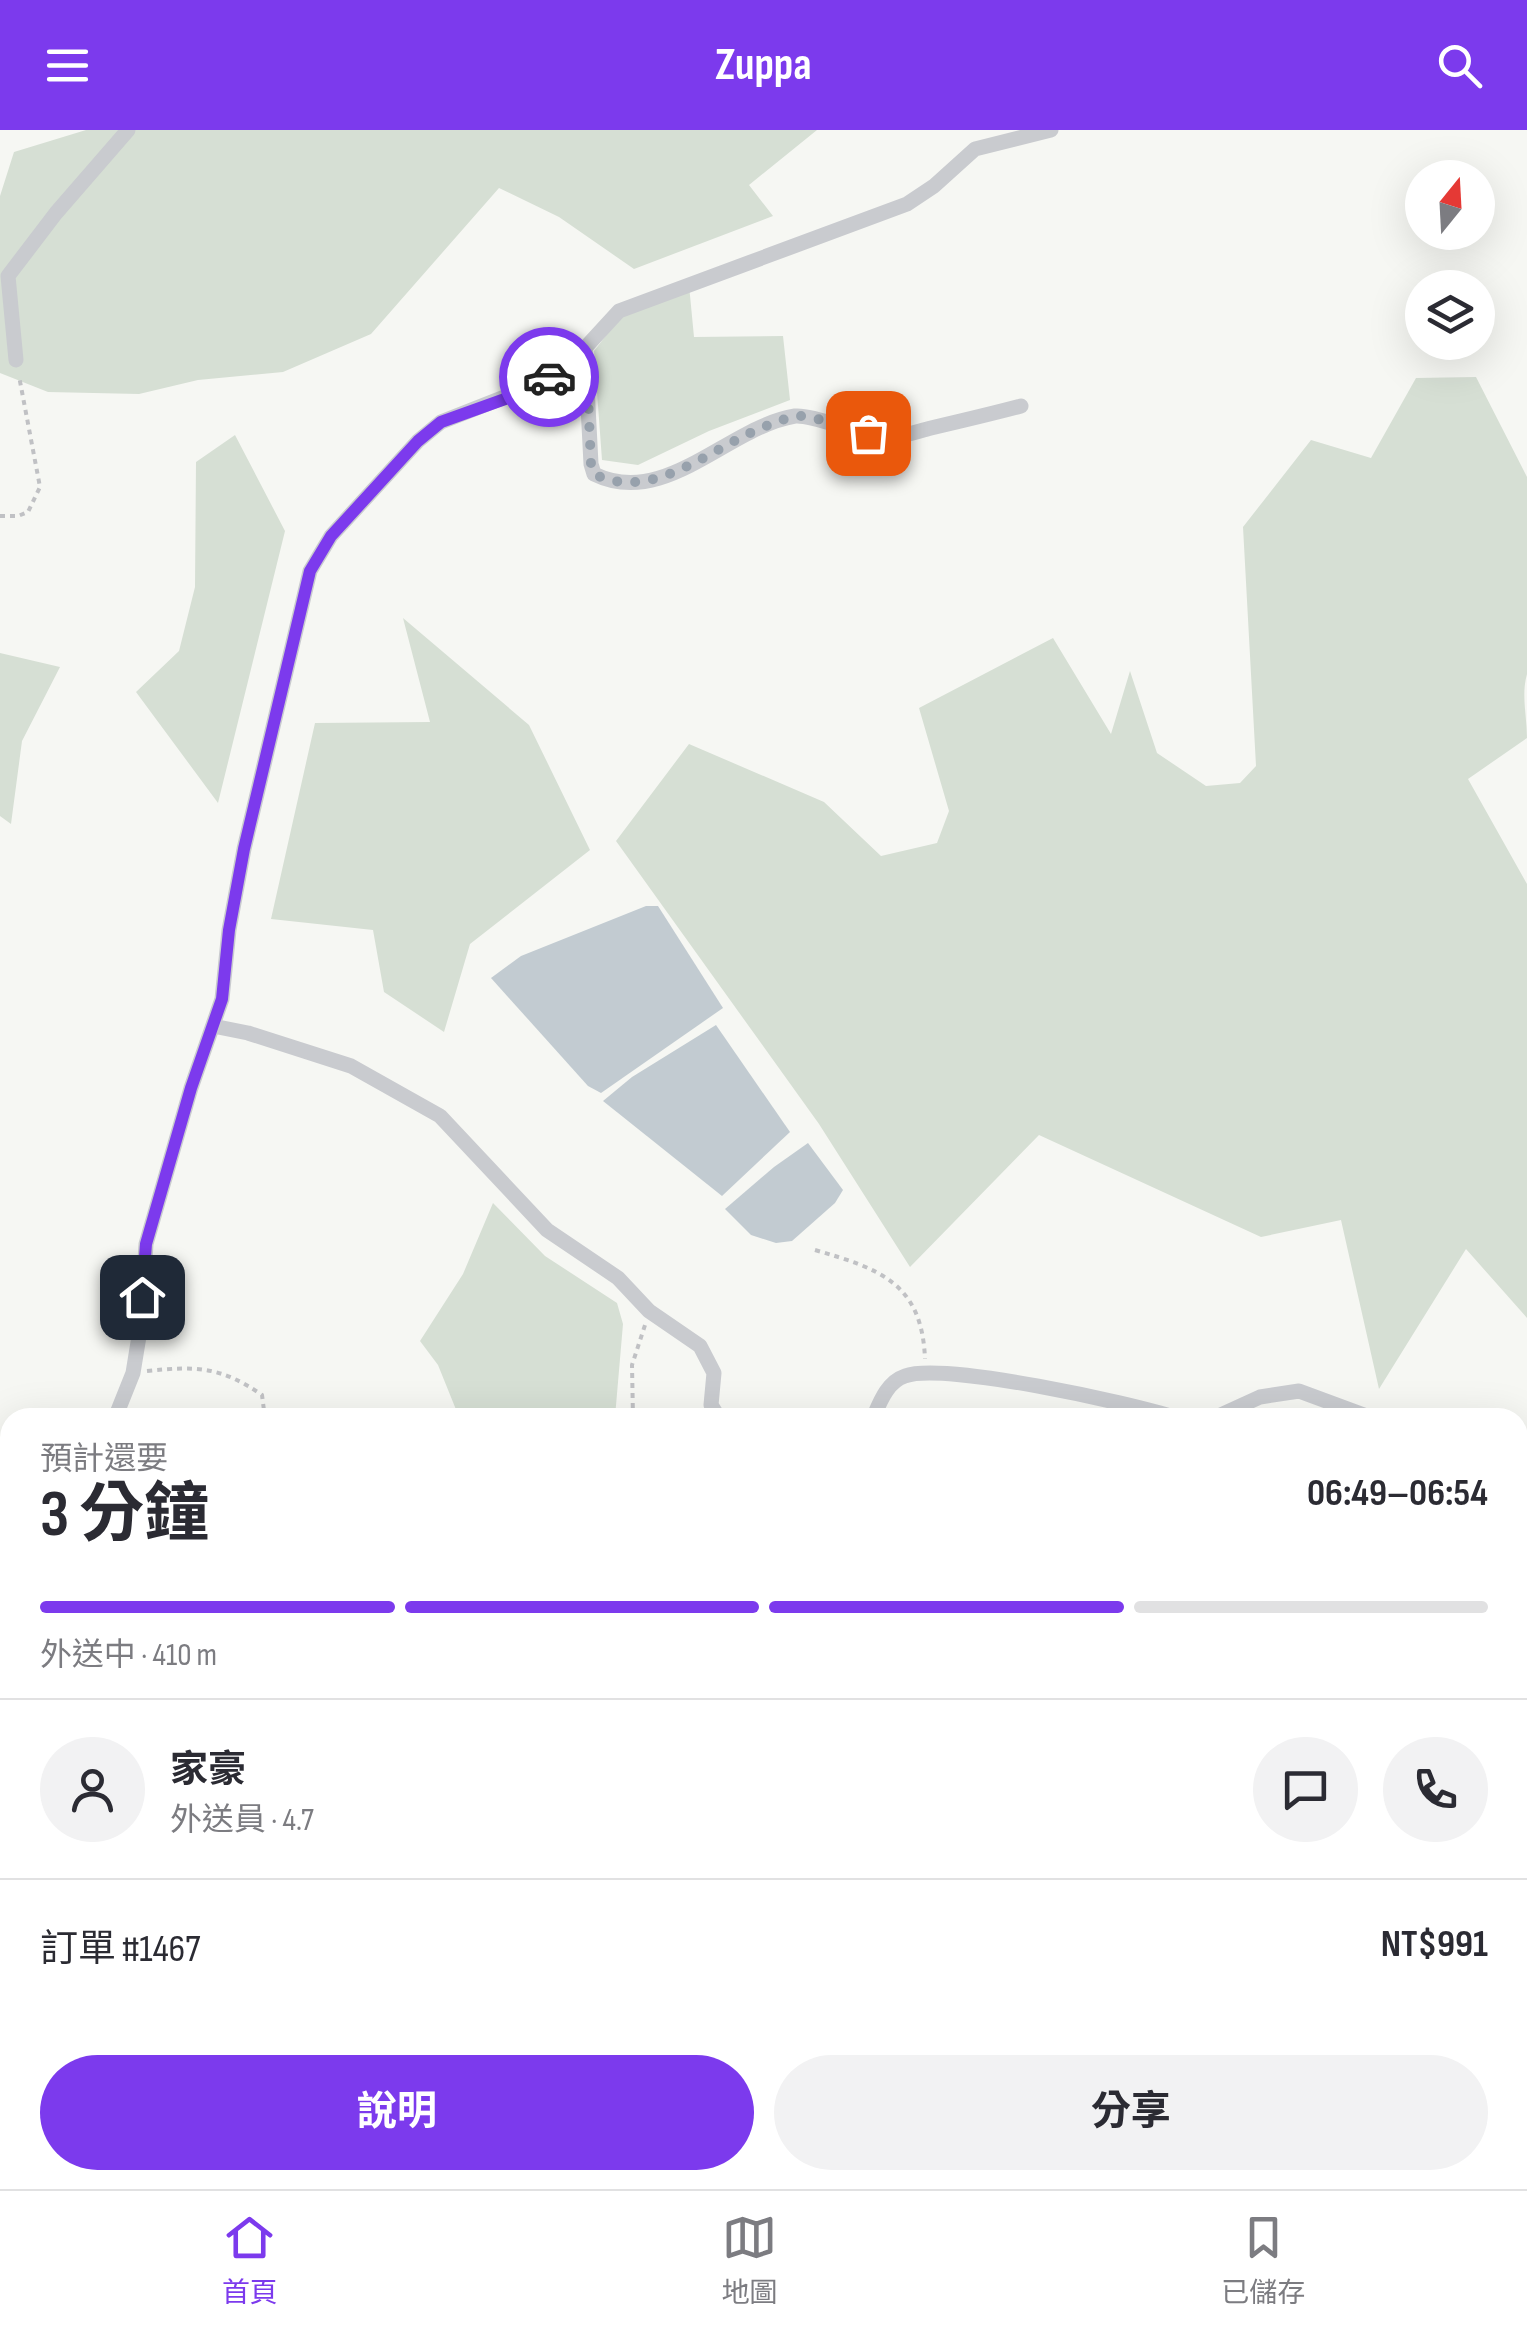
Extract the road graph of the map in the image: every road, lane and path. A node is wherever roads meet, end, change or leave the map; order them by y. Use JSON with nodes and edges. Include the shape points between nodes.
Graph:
{"nodes":[{"id":1,"x":128,"y":130,"type":"edge"},
{"id":2,"x":1051,"y":130,"type":"edge"},
{"id":3,"x":586,"y":348,"type":"junction"},
{"id":4,"x":16,"y":360,"type":"joint"},
{"id":5,"x":1021,"y":406,"type":"dead end"},
{"id":6,"x":0,"y":516,"type":"edge"},
{"id":7,"x":213,"y":1026,"type":"junction"},
{"id":8,"x":815,"y":1250,"type":"dead end"},
{"id":9,"x":650,"y":1312,"type":"junction"},
{"id":10,"x":132,"y":1373,"type":"junction"},
{"id":11,"x":925,"y":1374,"type":"junction"},
{"id":12,"x":119,"y":1408,"type":"edge"},
{"id":13,"x":264,"y":1408,"type":"edge"},
{"id":14,"x":634,"y":1408,"type":"edge"},
{"id":15,"x":714,"y":1408,"type":"edge"},
{"id":16,"x":877,"y":1408,"type":"edge"},
{"id":17,"x":1148,"y":1408,"type":"edge"},
{"id":18,"x":1235,"y":1408,"type":"edge"},
{"id":19,"x":1345,"y":1408,"type":"edge"}],
"edges":[{"from":1,"to":4,"type":"street","via":[[8,276]]},
{"from":2,"to":3,"type":"street","via":[[975,148],[908,204],[618,310]]},
{"from":3,"to":5,"type":"street","via":[[591,464],[594,474],[612,482],[656,479],[747,433],[798,416],[892,437]]},
{"from":3,"to":7,"type":"street","via":[[540,383],[441,422],[331,536],[310,571],[244,849]]},
{"from":4,"to":6,"type":"path","via":[[40,487],[28,512]]},
{"from":7,"to":9,"type":"street","via":[[351,1066],[440,1116],[547,1230],[618,1278]]},
{"from":7,"to":10,"type":"street","via":[[146,1244]]},
{"from":8,"to":11,"type":"path","via":[[884,1274],[904,1290],[924,1329]]},
{"from":9,"to":14,"type":"path","via":[[632,1364]]},
{"from":9,"to":15,"type":"street","via":[[700,1346],[714,1373]]},
{"from":10,"to":12,"type":"street"},
{"from":10,"to":13,"type":"path","via":[[186,1367],[234,1376],[262,1395]]},
{"from":11,"to":16,"type":"street","via":[[904,1376],[884,1392]]},
{"from":11,"to":17,"type":"street"},
{"from":18,"to":19,"type":"street","via":[[1260,1396],[1299,1391]]}]}
